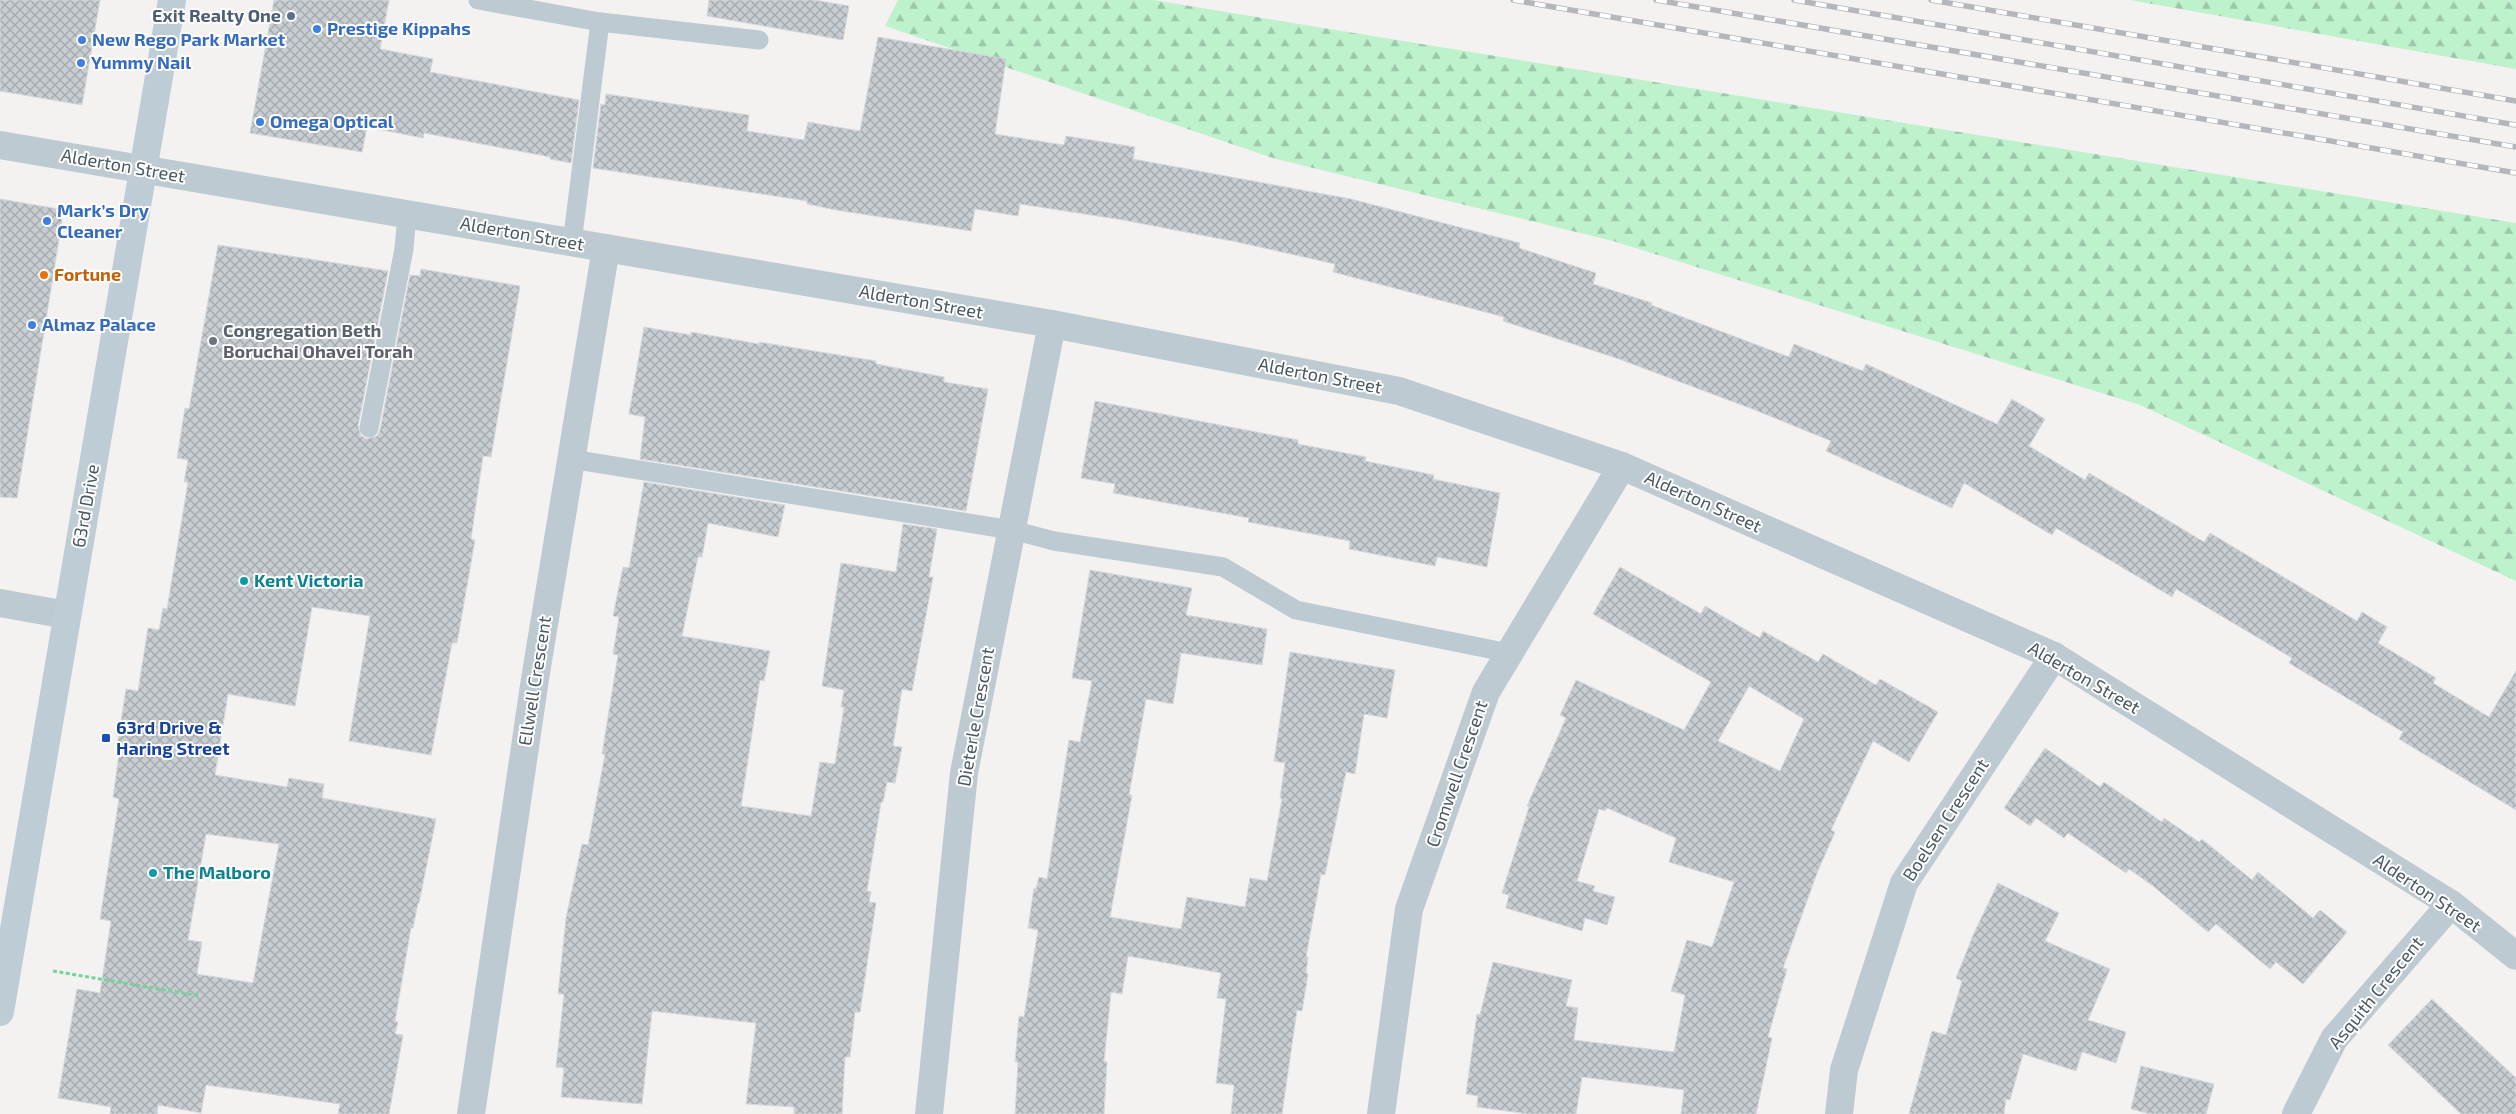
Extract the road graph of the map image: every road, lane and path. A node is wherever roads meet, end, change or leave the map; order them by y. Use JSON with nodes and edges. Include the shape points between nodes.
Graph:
{"nodes":[{"id":1,"x":172,"y":0,"type":"edge"},
{"id":2,"x":478,"y":0,"type":"edge"},
{"id":3,"x":600,"y":22,"type":"junction"},
{"id":4,"x":760,"y":40,"type":"dead end"},
{"id":5,"x":0,"y":146,"type":"edge"},
{"id":6,"x":143,"y":170,"type":"junction"},
{"id":7,"x":407,"y":214,"type":"junction"},
{"id":8,"x":572,"y":243,"type":"junction"},
{"id":9,"x":606,"y":248,"type":"junction"},
{"id":10,"x":1052,"y":324,"type":"junction"},
{"id":11,"x":369,"y":428,"type":"dead end"},
{"id":12,"x":571,"y":459,"type":"junction"},
{"id":13,"x":1622,"y":466,"type":"junction"},
{"id":14,"x":1012,"y":530,"type":"junction"},
{"id":15,"x":0,"y":603,"type":"edge"},
{"id":16,"x":67,"y":615,"type":"junction"},
{"id":17,"x":1509,"y":653,"type":"junction"},
{"id":18,"x":2054,"y":656,"type":"junction"},
{"id":19,"x":2451,"y":904,"type":"junction"},
{"id":20,"x":2516,"y":956,"type":"edge"},
{"id":21,"x":53,"y":972,"type":"dead end"},
{"id":22,"x":200,"y":996,"type":"dead end"},
{"id":23,"x":0,"y":1012,"type":"edge"},
{"id":24,"x":471,"y":1114,"type":"edge"},
{"id":25,"x":929,"y":1114,"type":"edge"},
{"id":26,"x":1381,"y":1114,"type":"edge"},
{"id":27,"x":1839,"y":1114,"type":"edge"},
{"id":28,"x":2296,"y":1114,"type":"edge"}],
"edges":[{"from":1,"to":6,"type":"street","name":"63rd Drive"},
{"from":2,"to":3,"type":"lane"},
{"from":3,"to":4,"type":"lane"},
{"from":3,"to":8,"type":"lane"},
{"from":5,"to":6,"type":"street","name":"Alderton Street"},
{"from":6,"to":7,"type":"street","name":"Alderton Street"},
{"from":6,"to":16,"type":"street","name":"63rd Drive"},
{"from":7,"to":8,"type":"street","name":"Alderton Street"},
{"from":7,"to":11,"type":"lane","via":[[404,249]]},
{"from":8,"to":9,"type":"street","name":"Alderton Street"},
{"from":9,"to":10,"type":"street","name":"Alderton Street"},
{"from":9,"to":12,"type":"street","name":"Ellwell Crescent"},
{"from":10,"to":13,"type":"street","name":"Alderton Street","via":[[1399,391]]},
{"from":10,"to":14,"type":"street","name":"Dieterle Crescent"},
{"from":12,"to":14,"type":"lane"},
{"from":12,"to":24,"type":"street","name":"Ellwell Crescent","via":[[534,679]]},
{"from":13,"to":17,"type":"street","name":"Cromwell Crescent"},
{"from":13,"to":18,"type":"street","name":"Alderton Street"},
{"from":14,"to":17,"type":"lane","via":[[1054,541],[1223,568],[1296,610]]},
{"from":14,"to":25,"type":"street","name":"Dieterle Crescent","via":[[964,774]]},
{"from":15,"to":16,"type":"street"},
{"from":16,"to":23,"type":"street","name":"63rd Drive"},
{"from":17,"to":26,"type":"street","name":"Cromwell Crescent","via":[[1486,692],[1409,909]]},
{"from":18,"to":19,"type":"street","name":"Alderton Street"},
{"from":18,"to":27,"type":"street","name":"Boelsen Crescent","via":[[1904,883],[1844,1070]]},
{"from":19,"to":20,"type":"street","name":"Alderton Street"},
{"from":19,"to":28,"type":"street","name":"Asquith Crescent","via":[[2334,1039]]},
{"from":21,"to":22,"type":"path"}]}
